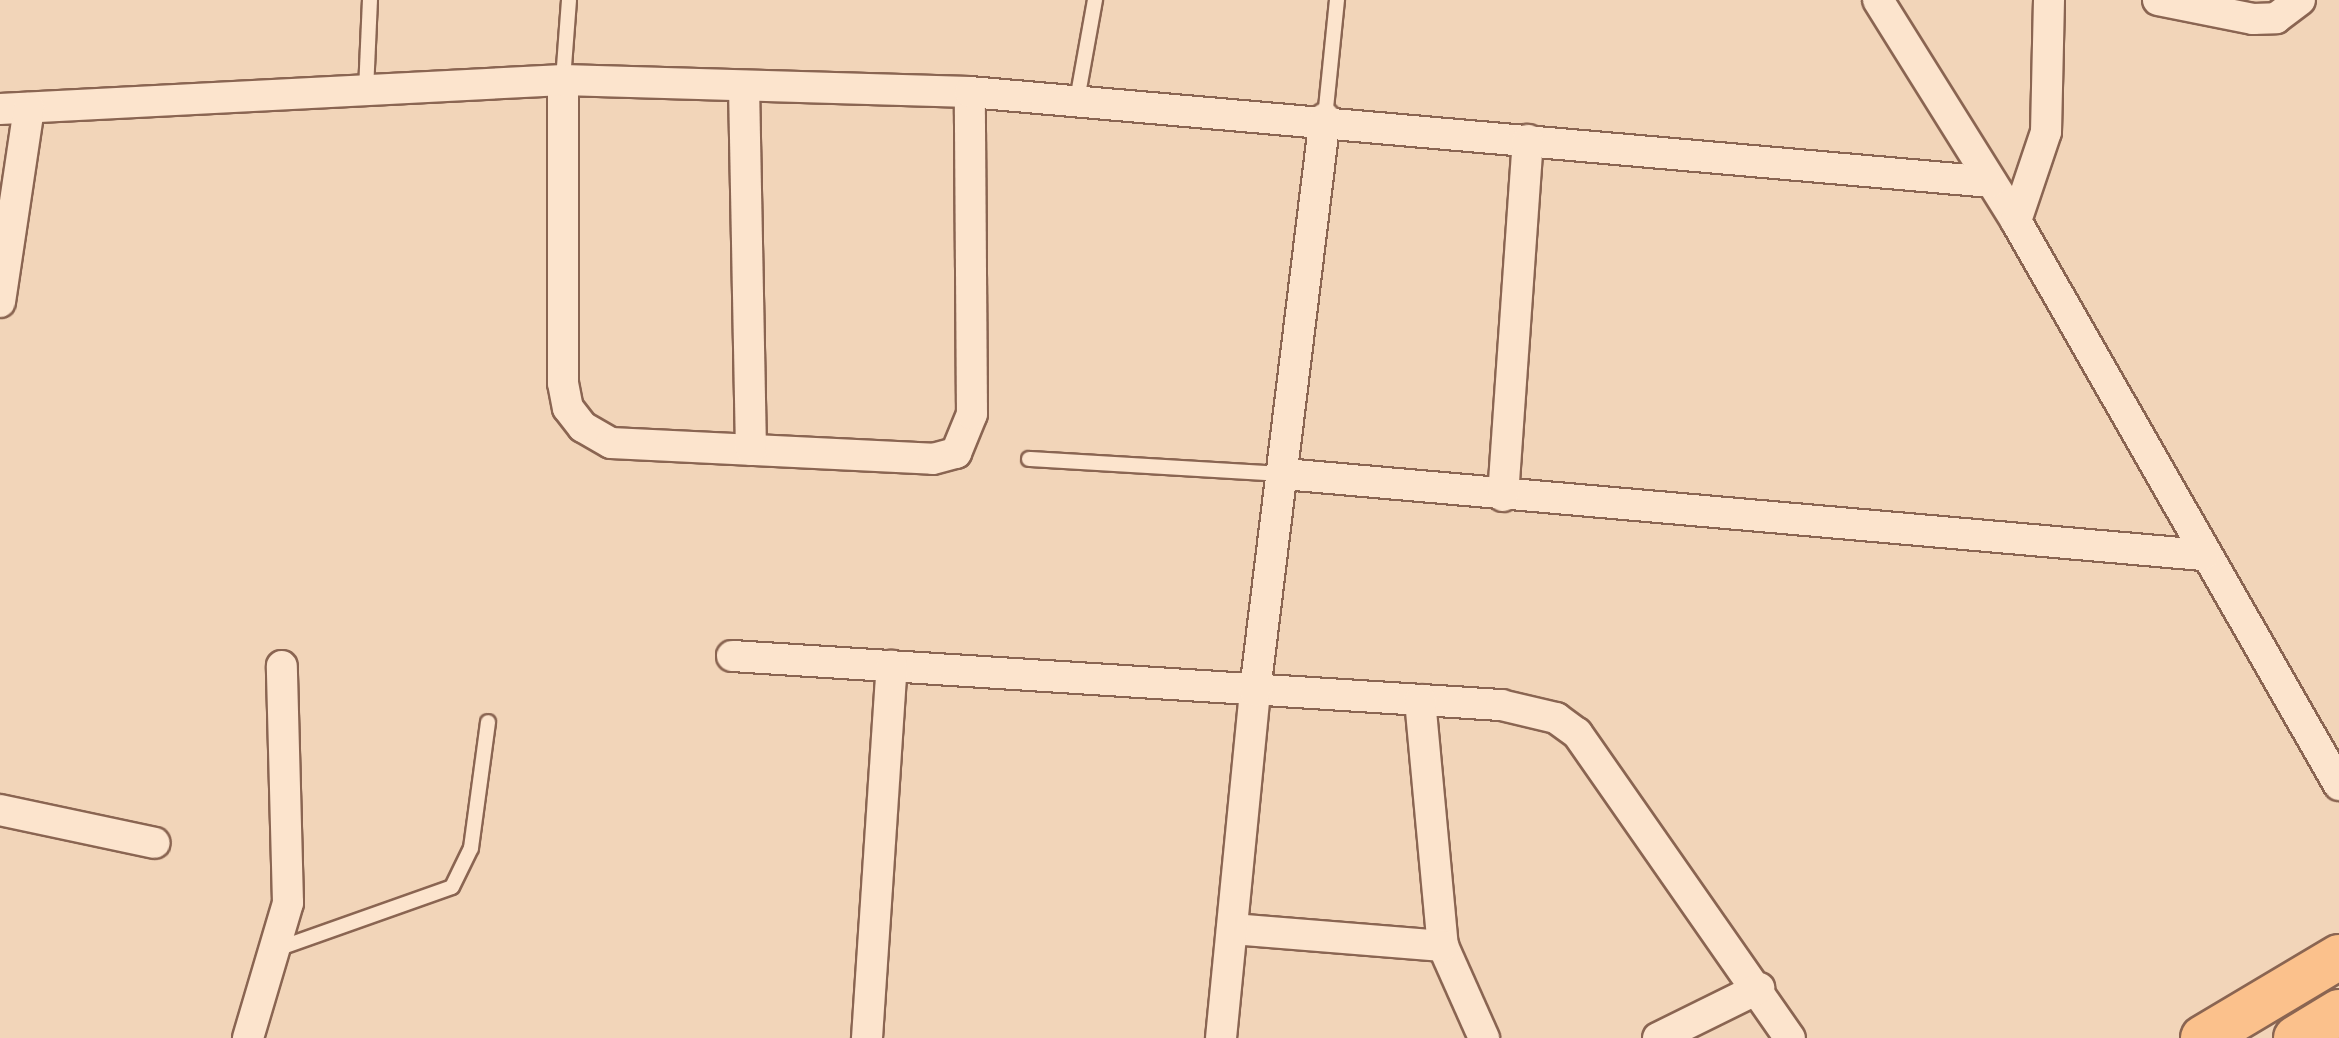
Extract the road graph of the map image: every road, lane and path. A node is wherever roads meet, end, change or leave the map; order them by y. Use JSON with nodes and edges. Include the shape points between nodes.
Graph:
{"nodes":[{"id":1,"x":370,"y":0,"type":"edge"},
{"id":2,"x":569,"y":0,"type":"edge"},
{"id":3,"x":1095,"y":0,"type":"edge"},
{"id":4,"x":1337,"y":0,"type":"edge"},
{"id":5,"x":1878,"y":0,"type":"edge"},
{"id":6,"x":2049,"y":0,"type":"edge"},
{"id":7,"x":2158,"y":0,"type":"edge"},
{"id":8,"x":2300,"y":0,"type":"edge"},
{"id":9,"x":563,"y":80,"type":"junction"},
{"id":10,"x":744,"y":86,"type":"junction"},
{"id":11,"x":366,"y":91,"type":"junction"},
{"id":12,"x":970,"y":92,"type":"junction"},
{"id":13,"x":1077,"y":100,"type":"junction"},
{"id":14,"x":14,"y":109,"type":"edge"},
{"id":15,"x":1325,"y":118,"type":"junction"},
{"id":16,"x":1528,"y":140,"type":"junction"},
{"id":17,"x":1991,"y":182,"type":"junction"},
{"id":18,"x":2016,"y":221,"type":"junction"},
{"id":19,"x":0,"y":302,"type":"edge"},
{"id":20,"x":751,"y":450,"type":"junction"},
{"id":21,"x":1029,"y":459,"type":"dead end"},
{"id":22,"x":1284,"y":474,"type":"junction"},
{"id":23,"x":1503,"y":496,"type":"junction"},
{"id":24,"x":2203,"y":555,"type":"junction"},
{"id":25,"x":732,"y":656,"type":"dead end"},
{"id":26,"x":282,"y":666,"type":"dead end"},
{"id":27,"x":892,"y":666,"type":"junction"},
{"id":28,"x":1255,"y":691,"type":"junction"},
{"id":29,"x":1420,"y":700,"type":"junction"},
{"id":30,"x":488,"y":722,"type":"dead end"},
{"id":31,"x":2339,"y":785,"type":"edge"},
{"id":32,"x":2,"y":818,"type":"edge"},
{"id":33,"x":155,"y":843,"type":"dead end"},
{"id":34,"x":1232,"y":929,"type":"junction"},
{"id":35,"x":1443,"y":946,"type":"junction"},
{"id":36,"x":280,"y":948,"type":"junction"},
{"id":37,"x":2339,"y":957,"type":"edge"},
{"id":38,"x":1759,"y":988,"type":"junction"},
{"id":39,"x":2339,"y":1012,"type":"edge"},
{"id":40,"x":248,"y":1038,"type":"edge"},
{"id":41,"x":867,"y":1038,"type":"edge"},
{"id":42,"x":1221,"y":1038,"type":"edge"},
{"id":43,"x":1484,"y":1038,"type":"edge"},
{"id":44,"x":1658,"y":1038,"type":"edge"},
{"id":45,"x":1790,"y":1038,"type":"edge"},
{"id":46,"x":2203,"y":1038,"type":"edge"},
{"id":47,"x":2296,"y":1038,"type":"edge"}],
"edges":[{"from":1,"to":11,"type":"lane"},
{"from":2,"to":9,"type":"lane"},
{"from":3,"to":13,"type":"lane"},
{"from":4,"to":15,"type":"lane"},
{"from":5,"to":17,"type":"street"},
{"from":6,"to":18,"type":"street","via":[[2046,132]]},
{"from":7,"to":8,"type":"street","via":[[2253,19],[2276,18]]},
{"from":9,"to":10,"type":"street"},
{"from":9,"to":11,"type":"street"},
{"from":9,"to":20,"type":"street","via":[[568,408],[611,443]]},
{"from":10,"to":12,"type":"street"},
{"from":10,"to":20,"type":"street"},
{"from":11,"to":14,"type":"street"},
{"from":12,"to":13,"type":"street"},
{"from":12,"to":20,"type":"street","via":[[968,436],[956,453],[933,459]]},
{"from":13,"to":15,"type":"street"},
{"from":14,"to":19,"type":"street"},
{"from":15,"to":16,"type":"street"},
{"from":15,"to":22,"type":"street"},
{"from":16,"to":17,"type":"street"},
{"from":16,"to":23,"type":"street"},
{"from":17,"to":18,"type":"street"},
{"from":18,"to":24,"type":"street"},
{"from":21,"to":22,"type":"lane"},
{"from":22,"to":23,"type":"street"},
{"from":22,"to":28,"type":"street"},
{"from":23,"to":24,"type":"street"},
{"from":24,"to":31,"type":"street"},
{"from":25,"to":27,"type":"street"},
{"from":26,"to":36,"type":"street","via":[[288,903]]},
{"from":27,"to":28,"type":"street"},
{"from":27,"to":41,"type":"street"},
{"from":28,"to":29,"type":"street"},
{"from":28,"to":34,"type":"street"},
{"from":29,"to":35,"type":"street"},
{"from":29,"to":38,"type":"street","via":[[1531,709],[1577,733]]},
{"from":30,"to":36,"type":"lane","via":[[471,848],[452,887]]},
{"from":32,"to":33,"type":"street"},
{"from":34,"to":35,"type":"street"},
{"from":34,"to":42,"type":"street"},
{"from":35,"to":43,"type":"street"},
{"from":36,"to":40,"type":"street"},
{"from":37,"to":46,"type":"main road"},
{"from":38,"to":44,"type":"street"},
{"from":38,"to":45,"type":"street"},
{"from":39,"to":47,"type":"main road"}]}
